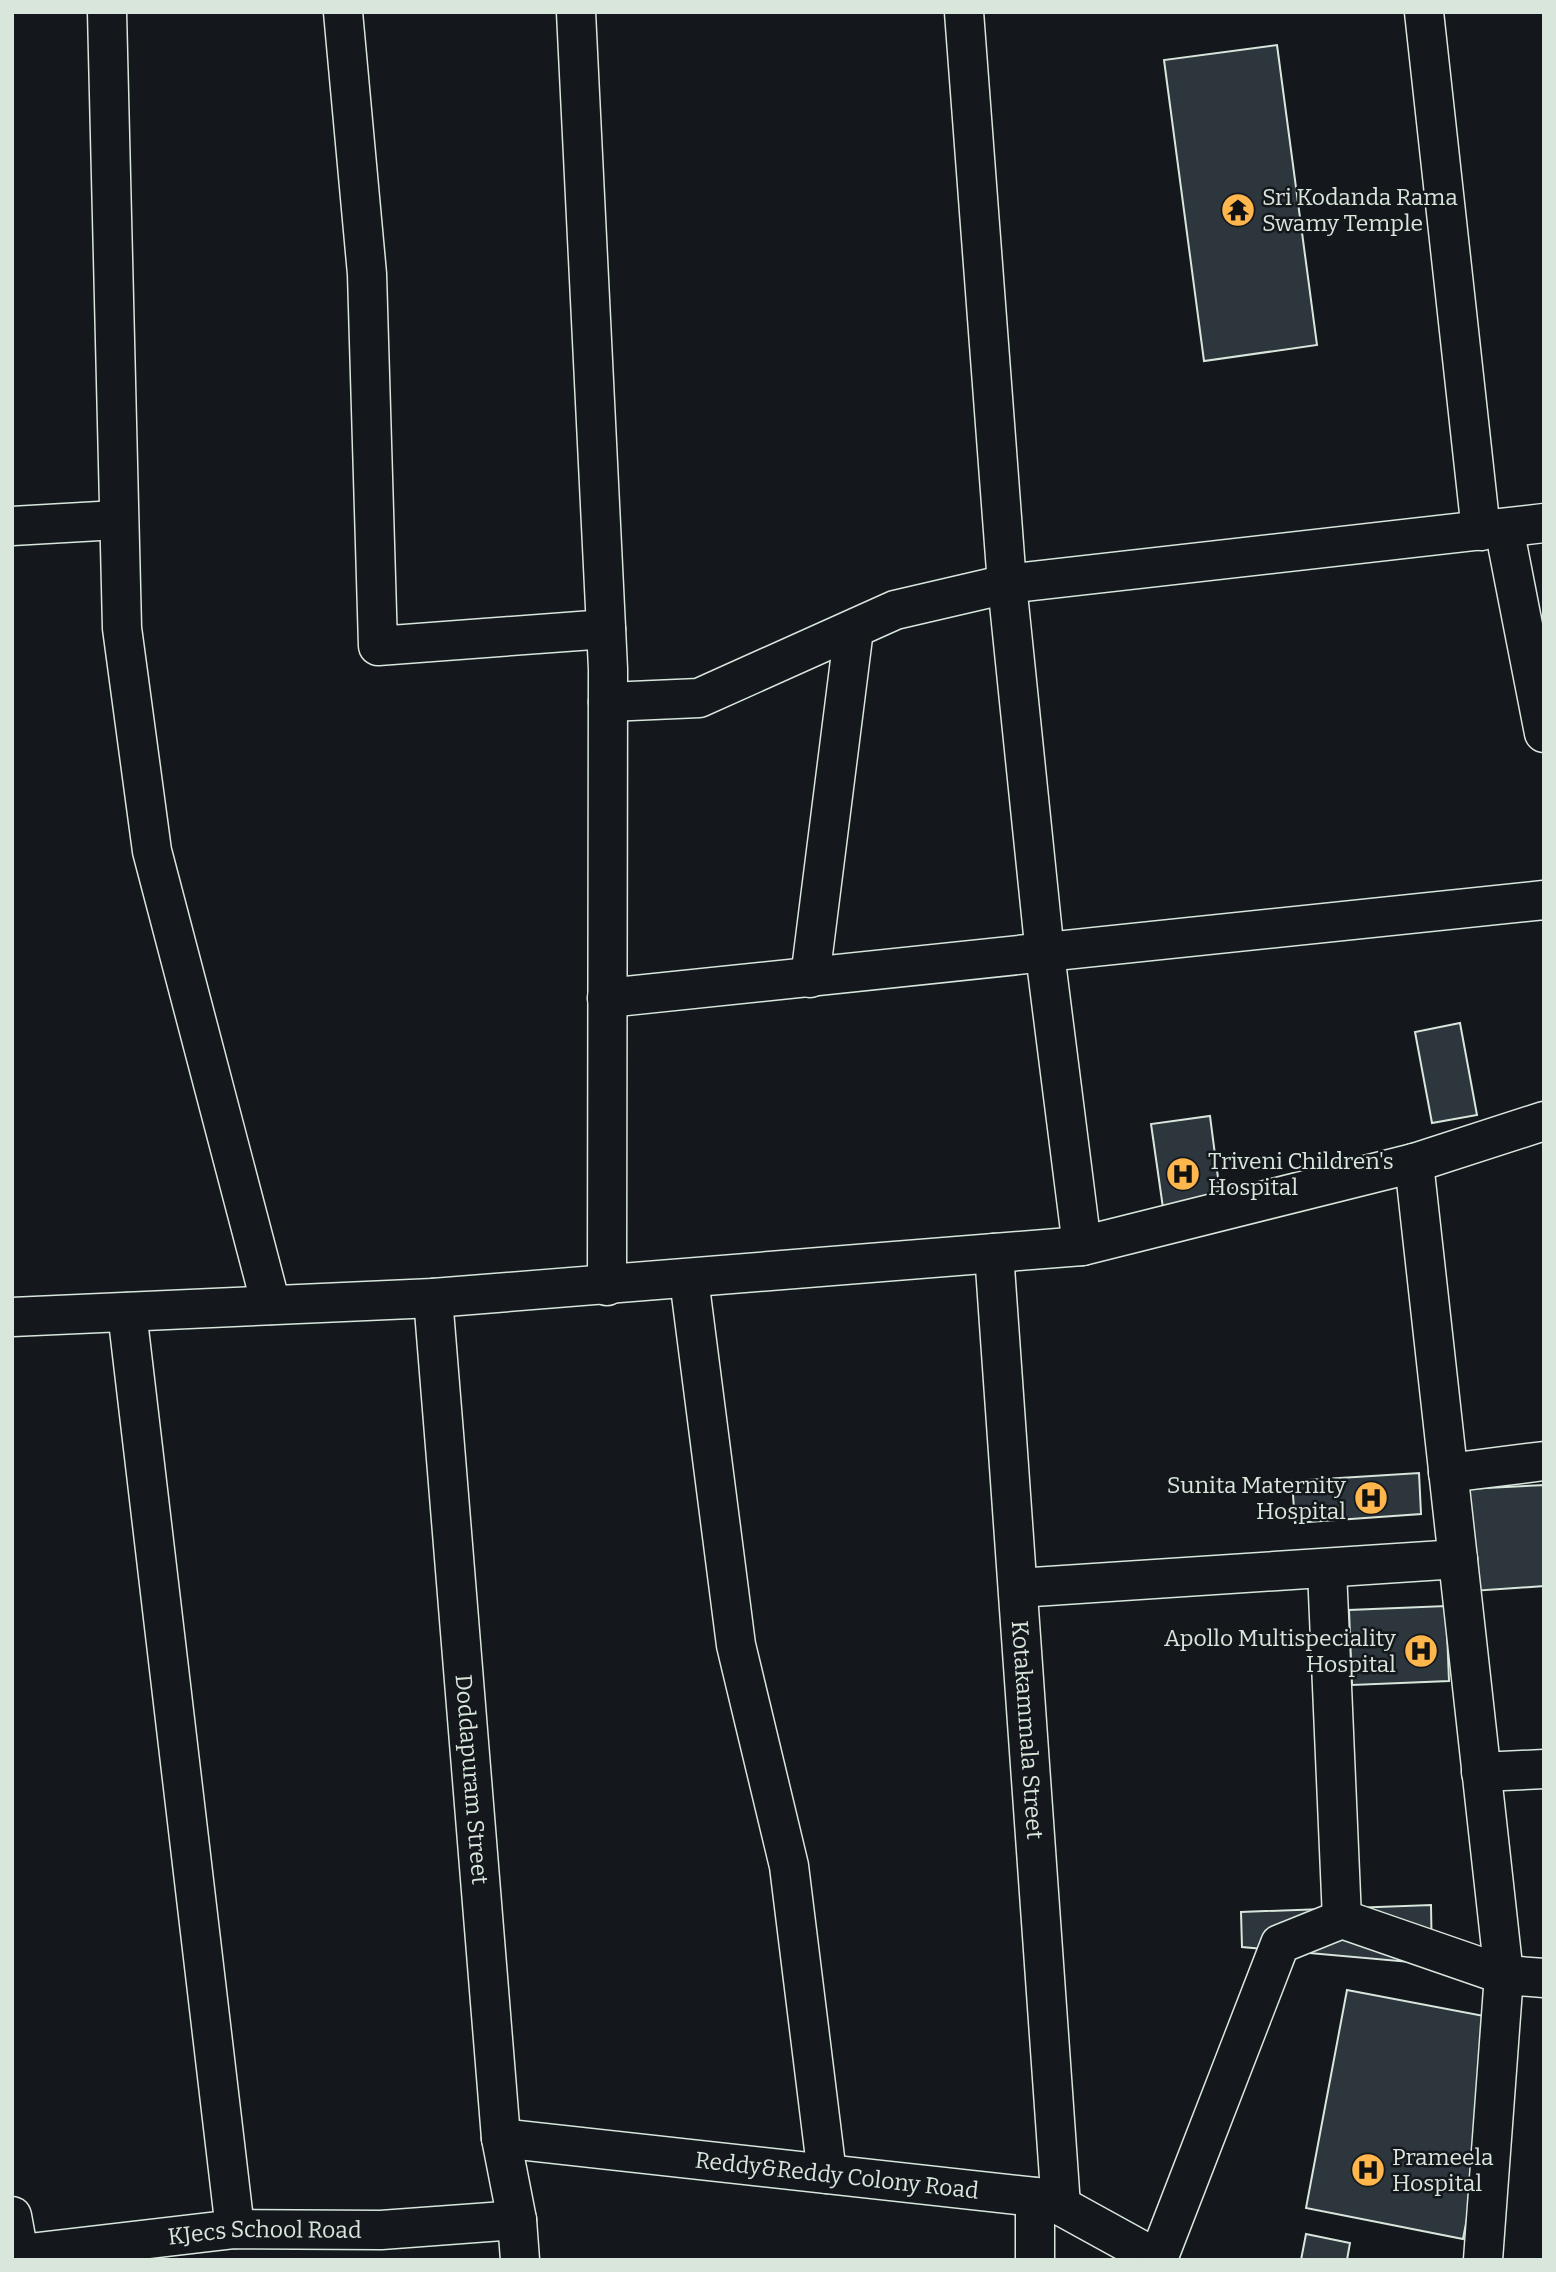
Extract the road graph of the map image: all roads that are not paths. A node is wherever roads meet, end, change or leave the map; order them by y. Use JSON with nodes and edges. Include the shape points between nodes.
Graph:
{"nodes":[{"id":1,"x":107,"y":12,"type":"edge"},
{"id":2,"x":343,"y":12,"type":"edge"},
{"id":3,"x":576,"y":12,"type":"edge"},
{"id":4,"x":964,"y":12,"type":"edge"},
{"id":5,"x":1424,"y":12,"type":"edge"},
{"id":6,"x":117,"y":520,"type":"junction"},
{"id":7,"x":1544,"y":523,"type":"edge"},
{"id":8,"x":12,"y":526,"type":"edge"},
{"id":9,"x":1493,"y":530,"type":"junction"},
{"id":10,"x":1007,"y":584,"type":"junction"},
{"id":11,"x":606,"y":629,"type":"junction"},
{"id":12,"x":854,"y":629,"type":"junction"},
{"id":13,"x":608,"y":702,"type":"junction"},
{"id":14,"x":1544,"y":733,"type":"edge"},
{"id":15,"x":1544,"y":900,"type":"edge"},
{"id":16,"x":1045,"y":954,"type":"junction"},
{"id":17,"x":810,"y":978,"type":"junction"},
{"id":18,"x":607,"y":998,"type":"junction"},
{"id":19,"x":1544,"y":1121,"type":"edge"},
{"id":20,"x":1414,"y":1163,"type":"junction"},
{"id":21,"x":1082,"y":1246,"type":"junction"},
{"id":22,"x":994,"y":1253,"type":"junction"},
{"id":23,"x":689,"y":1279,"type":"junction"},
{"id":24,"x":607,"y":1286,"type":"junction"},
{"id":25,"x":433,"y":1298,"type":"junction"},
{"id":26,"x":271,"y":1305,"type":"junction"},
{"id":27,"x":127,"y":1312,"type":"junction"},
{"id":28,"x":12,"y":1317,"type":"edge"},
{"id":29,"x":1544,"y":1461,"type":"edge"},
{"id":30,"x":1448,"y":1474,"type":"junction"},
{"id":31,"x":1458,"y":1559,"type":"junction"},
{"id":32,"x":1327,"y":1570,"type":"junction"},
{"id":33,"x":1018,"y":1588,"type":"junction"},
{"id":34,"x":1544,"y":1769,"type":"edge"},
{"id":35,"x":1481,"y":1772,"type":"junction"},
{"id":36,"x":1342,"y":1919,"type":"junction"},
{"id":37,"x":1504,"y":1975,"type":"junction"},
{"id":38,"x":1544,"y":1979,"type":"edge"},
{"id":39,"x":501,"y":2138,"type":"junction"},
{"id":40,"x":827,"y":2175,"type":"junction"},
{"id":41,"x":1048,"y":2202,"type":"junction"},
{"id":42,"x":12,"y":2217,"type":"edge"},
{"id":43,"x":517,"y":2220,"type":"junction"},
{"id":44,"x":222,"y":2240,"type":"edge"},
{"id":45,"x":382,"y":2245,"type":"edge"},
{"id":46,"x":15,"y":2255,"type":"edge"},
{"id":47,"x":520,"y":2260,"type":"edge"},
{"id":48,"x":1035,"y":2260,"type":"edge"},
{"id":49,"x":1158,"y":2260,"type":"edge"},
{"id":50,"x":1483,"y":2260,"type":"edge"}],
"edges":[{"from":1,"to":6,"type":"street"},
{"from":2,"to":11,"type":"street","via":[[367,274],[378,646]]},
{"from":3,"to":11,"type":"street"},
{"from":4,"to":10,"type":"street"},
{"from":5,"to":9,"type":"street"},
{"from":6,"to":8,"type":"street"},
{"from":6,"to":26,"type":"street","via":[[122,628],[152,851]]},
{"from":7,"to":9,"type":"street"},
{"from":9,"to":10,"type":"street"},
{"from":9,"to":14,"type":"street"},
{"from":10,"to":12,"type":"street","via":[[895,610]]},
{"from":10,"to":16,"type":"street"},
{"from":11,"to":13,"type":"street"},
{"from":12,"to":13,"type":"street","via":[[699,698]]},
{"from":12,"to":17,"type":"street"},
{"from":13,"to":18,"type":"street"},
{"from":15,"to":16,"type":"street"},
{"from":16,"to":17,"type":"street"},
{"from":16,"to":21,"type":"street"},
{"from":17,"to":18,"type":"street"},
{"from":18,"to":24,"type":"street"},
{"from":19,"to":20,"type":"street"},
{"from":20,"to":21,"type":"street"},
{"from":20,"to":30,"type":"street"},
{"from":21,"to":22,"type":"street"},
{"from":22,"to":23,"type":"street"},
{"from":22,"to":33,"type":"street","name":"Kotakammala Street"},
{"from":23,"to":24,"type":"street"},
{"from":23,"to":40,"type":"street","via":[[736,1645],[789,1866]]},
{"from":24,"to":25,"type":"street"},
{"from":25,"to":26,"type":"street"},
{"from":25,"to":39,"type":"street","name":"Doddapuram Street"},
{"from":26,"to":27,"type":"street"},
{"from":27,"to":28,"type":"street"},
{"from":27,"to":44,"type":"street"},
{"from":29,"to":30,"type":"street"},
{"from":30,"to":31,"type":"street"},
{"from":31,"to":32,"type":"street"},
{"from":31,"to":35,"type":"street"},
{"from":32,"to":33,"type":"street"},
{"from":32,"to":36,"type":"street"},
{"from":33,"to":41,"type":"street","name":"Kotakammala Street"},
{"from":34,"to":35,"type":"street"},
{"from":35,"to":37,"type":"street"},
{"from":36,"to":37,"type":"street"},
{"from":36,"to":49,"type":"street","via":[[1280,1944]]},
{"from":37,"to":38,"type":"street"},
{"from":37,"to":50,"type":"street"},
{"from":39,"to":40,"type":"street","name":"Reddy&Reddy Colony Road"},
{"from":39,"to":43,"type":"street","name":"Doddapuram Street"},
{"from":40,"to":41,"type":"street","name":"Reddy&Reddy Colony Road"},
{"from":41,"to":48,"type":"street","name":"Kotakammala Street"},
{"from":41,"to":49,"type":"street","name":"Reddy&Reddy Colony Road"},
{"from":42,"to":46,"type":"street"},
{"from":43,"to":45,"type":"street","name":"KJecs School Road"},
{"from":43,"to":47,"type":"street","name":"Doddapuram Street"},
{"from":44,"to":45,"type":"street","name":"KJecs School Road"},
{"from":44,"to":46,"type":"street","name":"KJecs School Road"}]}
